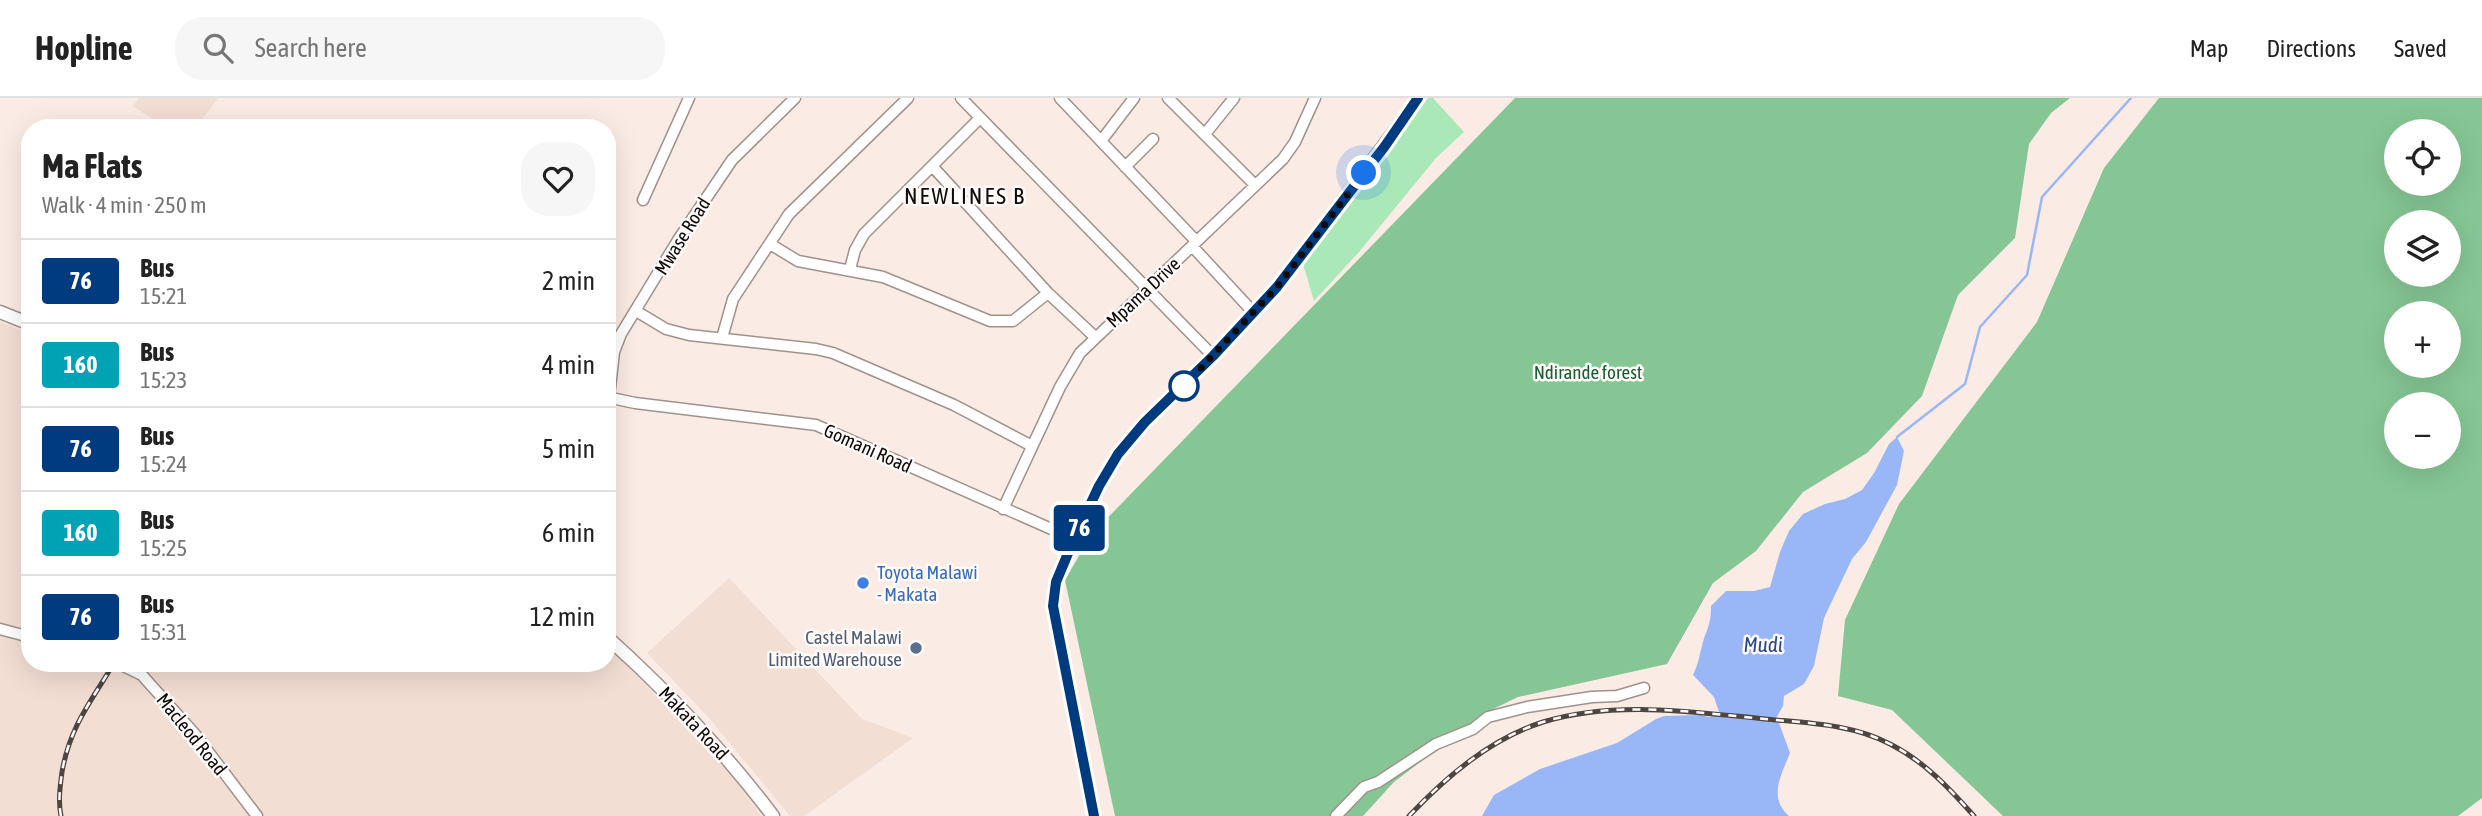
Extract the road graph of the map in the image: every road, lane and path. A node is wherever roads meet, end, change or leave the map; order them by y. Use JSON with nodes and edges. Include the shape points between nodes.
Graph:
{"nodes":[{"id":1,"x":689,"y":98,"type":"edge"},
{"id":2,"x":908,"y":98,"type":"edge"},
{"id":3,"x":961,"y":98,"type":"edge"},
{"id":4,"x":1060,"y":98,"type":"edge"},
{"id":5,"x":1133,"y":98,"type":"edge"},
{"id":6,"x":1168,"y":98,"type":"edge"},
{"id":7,"x":1234,"y":98,"type":"edge"},
{"id":8,"x":1315,"y":98,"type":"edge"},
{"id":9,"x":1418,"y":98,"type":"edge"},
{"id":10,"x":789,"y":100,"type":"edge"},
{"id":11,"x":981,"y":118,"type":"junction"},
{"id":12,"x":1205,"y":134,"type":"junction"},
{"id":13,"x":1153,"y":139,"type":"dead end"},
{"id":14,"x":1101,"y":141,"type":"junction"},
{"id":15,"x":933,"y":167,"type":"junction"},
{"id":16,"x":1125,"y":167,"type":"junction"},
{"id":17,"x":1255,"y":185,"type":"junction"},
{"id":18,"x":643,"y":200,"type":"dead end"},
{"id":19,"x":1194,"y":243,"type":"junction"},
{"id":20,"x":770,"y":244,"type":"junction"},
{"id":21,"x":850,"y":269,"type":"junction"},
{"id":22,"x":1148,"y":290,"type":"junction"},
{"id":23,"x":1048,"y":293,"type":"junction"},
{"id":24,"x":636,"y":311,"type":"junction"},
{"id":25,"x":0,"y":312,"type":"edge"},
{"id":26,"x":1254,"y":313,"type":"junction"},
{"id":27,"x":21,"y":320,"type":"edge"},
{"id":28,"x":1095,"y":337,"type":"junction"},
{"id":29,"x":722,"y":338,"type":"junction"},
{"id":30,"x":616,"y":347,"type":"edge"},
{"id":31,"x":1213,"y":356,"type":"junction"},
{"id":32,"x":616,"y":398,"type":"edge"},
{"id":33,"x":1032,"y":446,"type":"junction"},
{"id":34,"x":1003,"y":509,"type":"junction"},
{"id":35,"x":1074,"y":539,"type":"junction"},
{"id":36,"x":0,"y":629,"type":"edge"},
{"id":37,"x":21,"y":635,"type":"edge"},
{"id":38,"x":616,"y":646,"type":"edge"},
{"id":39,"x":136,"y":672,"type":"edge"},
{"id":40,"x":1644,"y":688,"type":"dead end"},
{"id":41,"x":257,"y":816,"type":"edge"},
{"id":42,"x":773,"y":816,"type":"edge"},
{"id":43,"x":1094,"y":816,"type":"edge"},
{"id":44,"x":1336,"y":816,"type":"edge"}],
"edges":[{"from":1,"to":18,"type":"street"},
{"from":2,"to":20,"type":"street","via":[[800,202]]},
{"from":3,"to":11,"type":"street"},
{"from":4,"to":14,"type":"street"},
{"from":5,"to":14,"type":"street"},
{"from":6,"to":12,"type":"street"},
{"from":7,"to":12,"type":"street"},
{"from":8,"to":17,"type":"street","name":"Mpama Drive","via":[[1290,151]]},
{"from":9,"to":26,"type":"street"},
{"from":10,"to":24,"type":"street","name":"Mwase Road","via":[[732,160]]},
{"from":11,"to":15,"type":"street"},
{"from":11,"to":22,"type":"street"},
{"from":12,"to":17,"type":"street"},
{"from":13,"to":16,"type":"street"},
{"from":14,"to":16,"type":"street"},
{"from":15,"to":21,"type":"street","via":[[864,234]]},
{"from":15,"to":23,"type":"street"},
{"from":16,"to":19,"type":"street"},
{"from":17,"to":19,"type":"street","name":"Mpama Drive"},
{"from":19,"to":22,"type":"street","name":"Mpama Drive"},
{"from":19,"to":26,"type":"street"},
{"from":20,"to":21,"type":"street","via":[[797,261]]},
{"from":20,"to":29,"type":"street","via":[[733,299]]},
{"from":21,"to":23,"type":"street","via":[[883,277],[990,321],[1013,320]]},
{"from":22,"to":28,"type":"street","name":"Mpama Drive"},
{"from":22,"to":31,"type":"street"},
{"from":23,"to":28,"type":"street"},
{"from":24,"to":29,"type":"street","via":[[666,329]]},
{"from":24,"to":30,"type":"street","name":"Mwase Road"},
{"from":25,"to":27,"type":"main road"},
{"from":26,"to":31,"type":"street"},
{"from":28,"to":33,"type":"street","name":"Mpama Drive","via":[[1070,367]]},
{"from":29,"to":33,"type":"street","via":[[833,353],[954,405]]},
{"from":31,"to":35,"type":"street","via":[[1118,454]]},
{"from":32,"to":34,"type":"street","name":"Gomani Road","via":[[816,425]]},
{"from":33,"to":34,"type":"street","name":"Mpama Drive"},
{"from":34,"to":35,"type":"street","name":"Gomani Road"},
{"from":35,"to":43,"type":"street","via":[[1056,582],[1053,606]]},
{"from":36,"to":37,"type":"street"},
{"from":38,"to":42,"type":"main road","name":"Makata Road","via":[[695,722]]},
{"from":39,"to":41,"type":"street","name":"Macleod Road","via":[[194,733]]},
{"from":40,"to":44,"type":"street","via":[[1488,717],[1364,787]]}]}
